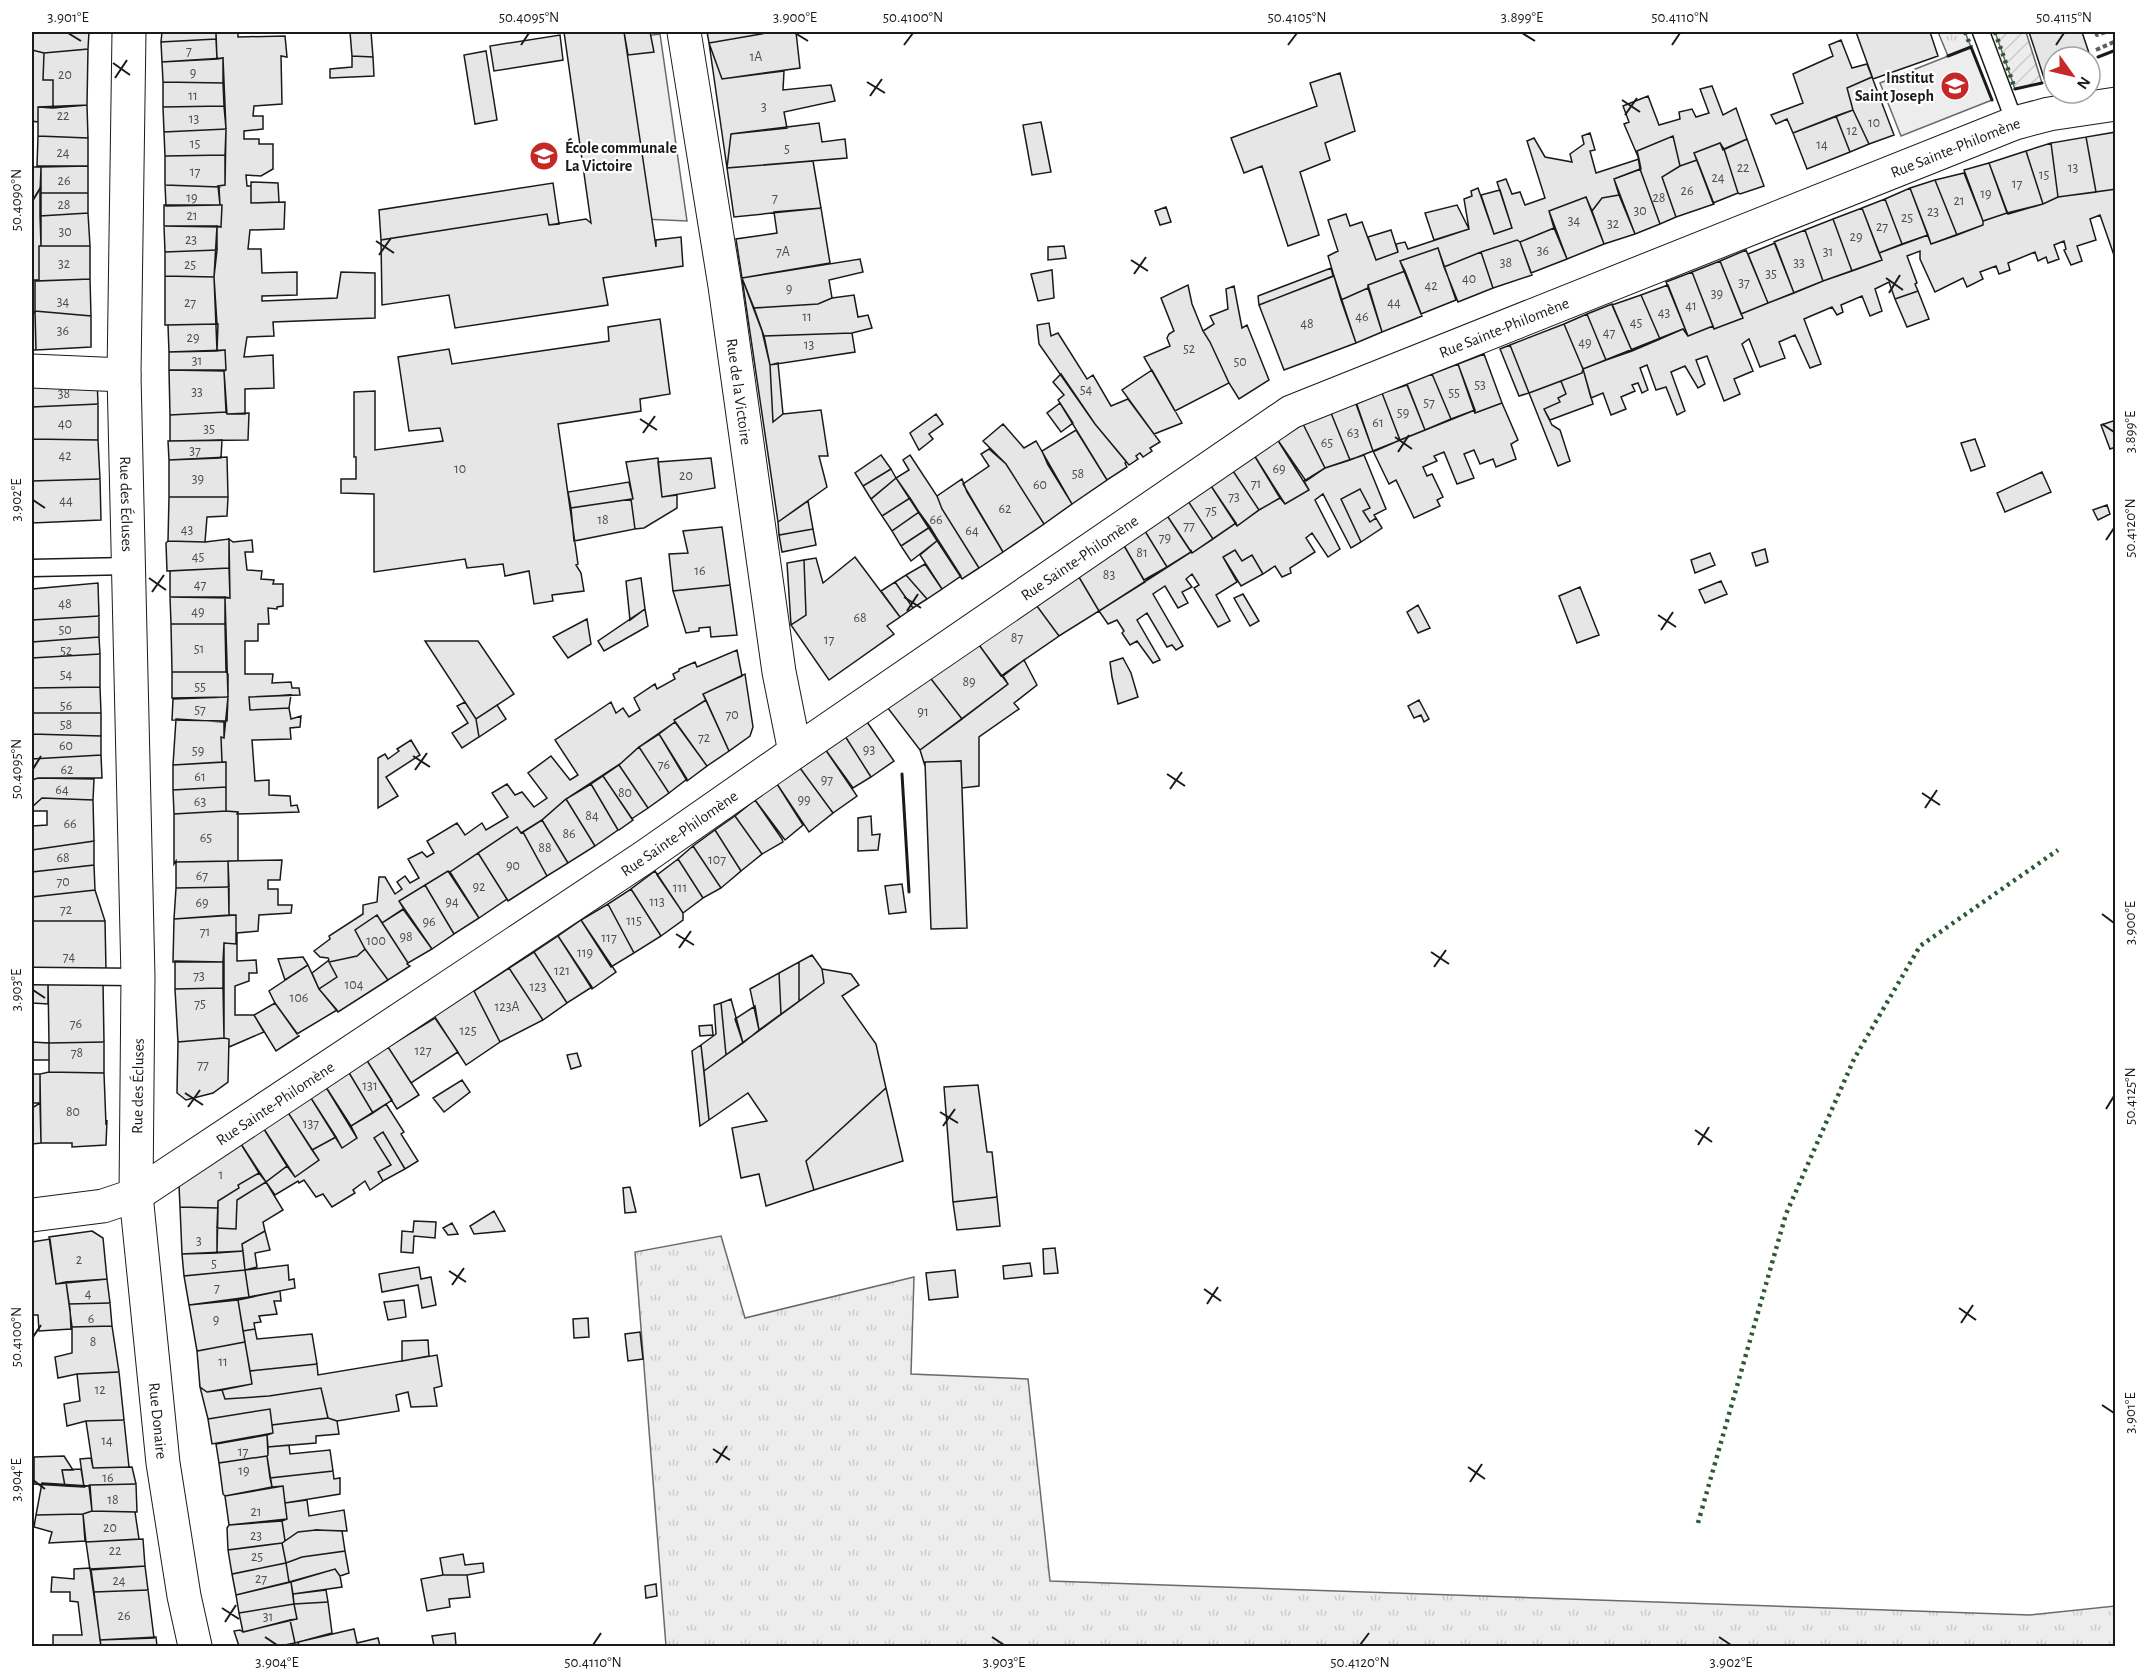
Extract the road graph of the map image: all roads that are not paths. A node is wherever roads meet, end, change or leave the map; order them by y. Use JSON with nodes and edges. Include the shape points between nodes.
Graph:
{"nodes":[{"id":1,"x":129,"y":32,"type":"edge"},
{"id":2,"x":684,"y":32,"type":"edge"},
{"id":3,"x":1981,"y":32,"type":"edge"},
{"id":4,"x":2115,"y":104,"type":"edge"},
{"id":5,"x":2015,"y":123,"type":"junction"},
{"id":6,"x":32,"y":371,"type":"edge"},
{"id":7,"x":124,"y":375,"type":"junction"},
{"id":8,"x":129,"y":566,"type":"junction"},
{"id":9,"x":32,"y":568,"type":"edge"},
{"id":10,"x":795,"y":752,"type":"junction"},
{"id":11,"x":32,"y":976,"type":"edge"},
{"id":12,"x":138,"y":977,"type":"junction"},
{"id":13,"x":136,"y":1195,"type":"junction"},
{"id":14,"x":32,"y":1215,"type":"edge"},
{"id":15,"x":195,"y":1647,"type":"edge"}],
"edges":[{"from":1,"to":7,"type":"street","name":"Rue des Écluses"},
{"from":2,"to":10,"type":"street","name":"Rue de la Victoire","via":[[725,286],[779,672]]},
{"from":3,"to":5,"type":"lane"},
{"from":4,"to":5,"type":"street","name":"Rue Sainte-Philomène"},
{"from":5,"to":10,"type":"street","name":"Rue Sainte-Philomène","via":[[1291,412]]},
{"from":6,"to":7,"type":"street"},
{"from":7,"to":8,"type":"street","name":"Rue des Écluses"},
{"from":8,"to":9,"type":"lane"},
{"from":8,"to":12,"type":"street","name":"Rue des Écluses"},
{"from":10,"to":13,"type":"street","name":"Rue Sainte-Philomène","via":[[643,858]]},
{"from":11,"to":12,"type":"lane"},
{"from":12,"to":13,"type":"street","name":"Rue des Écluses"},
{"from":13,"to":14,"type":"street","name":"Rue Sainte-Philomène","via":[[103,1206]]},
{"from":13,"to":15,"type":"street","name":"Rue Donaire","via":[[163,1463]]}]}
